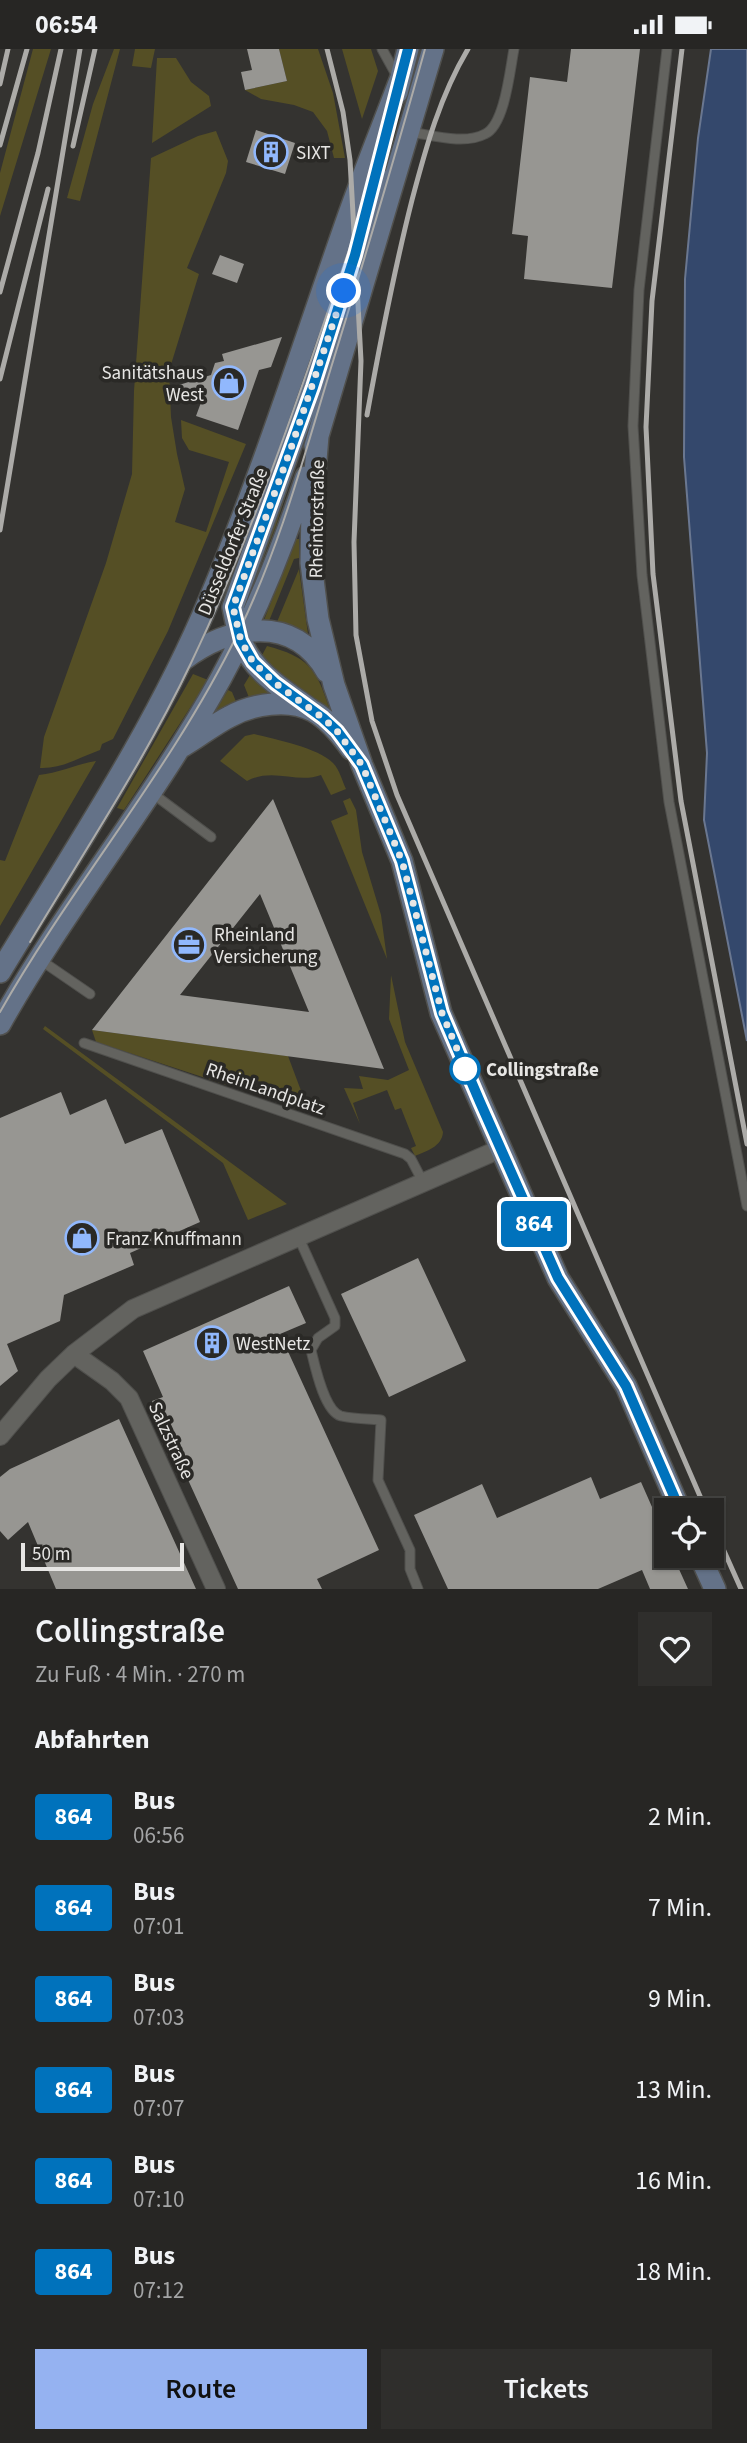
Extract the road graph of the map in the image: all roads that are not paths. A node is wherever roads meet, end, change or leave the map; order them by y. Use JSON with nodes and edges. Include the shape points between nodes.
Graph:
{"nodes":[{"id":1,"x":382,"y":49,"type":"edge"},
{"id":2,"x":408,"y":49,"type":"edge"},
{"id":3,"x":514,"y":49,"type":"edge"},
{"id":4,"x":667,"y":49,"type":"edge"},
{"id":5,"x":432,"y":52,"type":"edge"},
{"id":6,"x":400,"y":80,"type":"junction"},
{"id":7,"x":408,"y":131,"type":"junction"},
{"id":8,"x":318,"y":436,"type":"junction"},
{"id":9,"x":242,"y":635,"type":"junction"},
{"id":10,"x":181,"y":661,"type":"junction"},
{"id":11,"x":334,"y":685,"type":"junction"},
{"id":12,"x":310,"y":709,"type":"junction"},
{"id":13,"x":179,"y":749,"type":"junction"},
{"id":14,"x":362,"y":765,"type":"junction"},
{"id":15,"x":150,"y":792,"type":"junction"},
{"id":16,"x":211,"y":837,"type":"dead end"},
{"id":17,"x":39,"y":959,"type":"junction"},
{"id":18,"x":0,"y":972,"type":"edge"},
{"id":19,"x":90,"y":994,"type":"dead end"},
{"id":20,"x":0,"y":1024,"type":"edge"},
{"id":21,"x":84,"y":1043,"type":"dead end"},
{"id":22,"x":500,"y":1149,"type":"junction"},
{"id":23,"x":423,"y":1182,"type":"junction"},
{"id":24,"x":747,"y":1206,"type":"edge"},
{"id":25,"x":298,"y":1235,"type":"junction"},
{"id":26,"x":74,"y":1354,"type":"junction"},
{"id":27,"x":0,"y":1436,"type":"edge"},
{"id":28,"x":675,"y":1498,"type":"edge"},
{"id":29,"x":705,"y":1568,"type":"edge"},
{"id":30,"x":216,"y":1589,"type":"edge"},
{"id":31,"x":418,"y":1589,"type":"edge"},
{"id":32,"x":715,"y":1589,"type":"edge"}],
"edges":[{"from":1,"to":6,"type":"lane"},
{"from":2,"to":6,"type":"main road","name":"Düsseldorfer Straße"},
{"from":3,"to":7,"type":"lane","via":[[501,110],[487,134],[471,138]]},
{"from":4,"to":24,"type":"lane","via":[[638,303],[633,426],[642,575],[669,802]]},
{"from":5,"to":7,"type":"main road"},
{"from":6,"to":9,"type":"main road","name":"Düsseldorfer Straße","via":[[355,255],[233,607]]},
{"from":6,"to":10,"type":"main road","name":"Düsseldorfer Straße","via":[[259,475]]},
{"from":7,"to":8,"type":"main road"},
{"from":8,"to":9,"type":"main road","via":[[273,570]]},
{"from":8,"to":11,"type":"main road","name":"Rheintorstraße","via":[[311,563]]},
{"from":9,"to":10,"type":"main road","name":"Rheintorstraße","via":[[210,642]]},
{"from":9,"to":11,"type":"main road","name":"Rheintorstraße","via":[[269,630],[303,644],[319,658]]},
{"from":9,"to":12,"type":"main road","via":[[253,662]]},
{"from":9,"to":13,"type":"main road"},
{"from":10,"to":18,"type":"main road","name":"Düsseldorfer Straße","via":[[125,766]]},
{"from":11,"to":14,"type":"main road","name":"Rheintorstraße"},
{"from":12,"to":13,"type":"main road","via":[[278,704],[244,710]]},
{"from":12,"to":14,"type":"main road","name":"Rheintorstraße","via":[[337,731]]},
{"from":13,"to":15,"type":"main road"},
{"from":14,"to":22,"type":"main road","name":"Rheintorstraße","via":[[402,861],[442,1013]]},
{"from":15,"to":16,"type":"lane"},
{"from":15,"to":17,"type":"main road"},
{"from":17,"to":19,"type":"lane"},
{"from":17,"to":20,"type":"main road"},
{"from":21,"to":23,"type":"lane","name":"RheinLandplatz","via":[[405,1154]]},
{"from":22,"to":23,"type":"street"},
{"from":22,"to":28,"type":"main road","name":"Rheintorstraße","via":[[558,1278],[626,1386]]},
{"from":23,"to":25,"type":"street"},
{"from":25,"to":26,"type":"street","via":[[133,1308]]},
{"from":25,"to":31,"type":"lane","via":[[335,1318],[335,1326],[318,1338],[311,1350],[317,1377],[332,1410],[339,1415],[381,1420],[379,1480],[410,1550],[410,1569]]},
{"from":26,"to":27,"type":"street"},
{"from":26,"to":30,"type":"street","name":"Salzstraße","via":[[129,1398]]},
{"from":29,"to":32,"type":"main road"}]}
